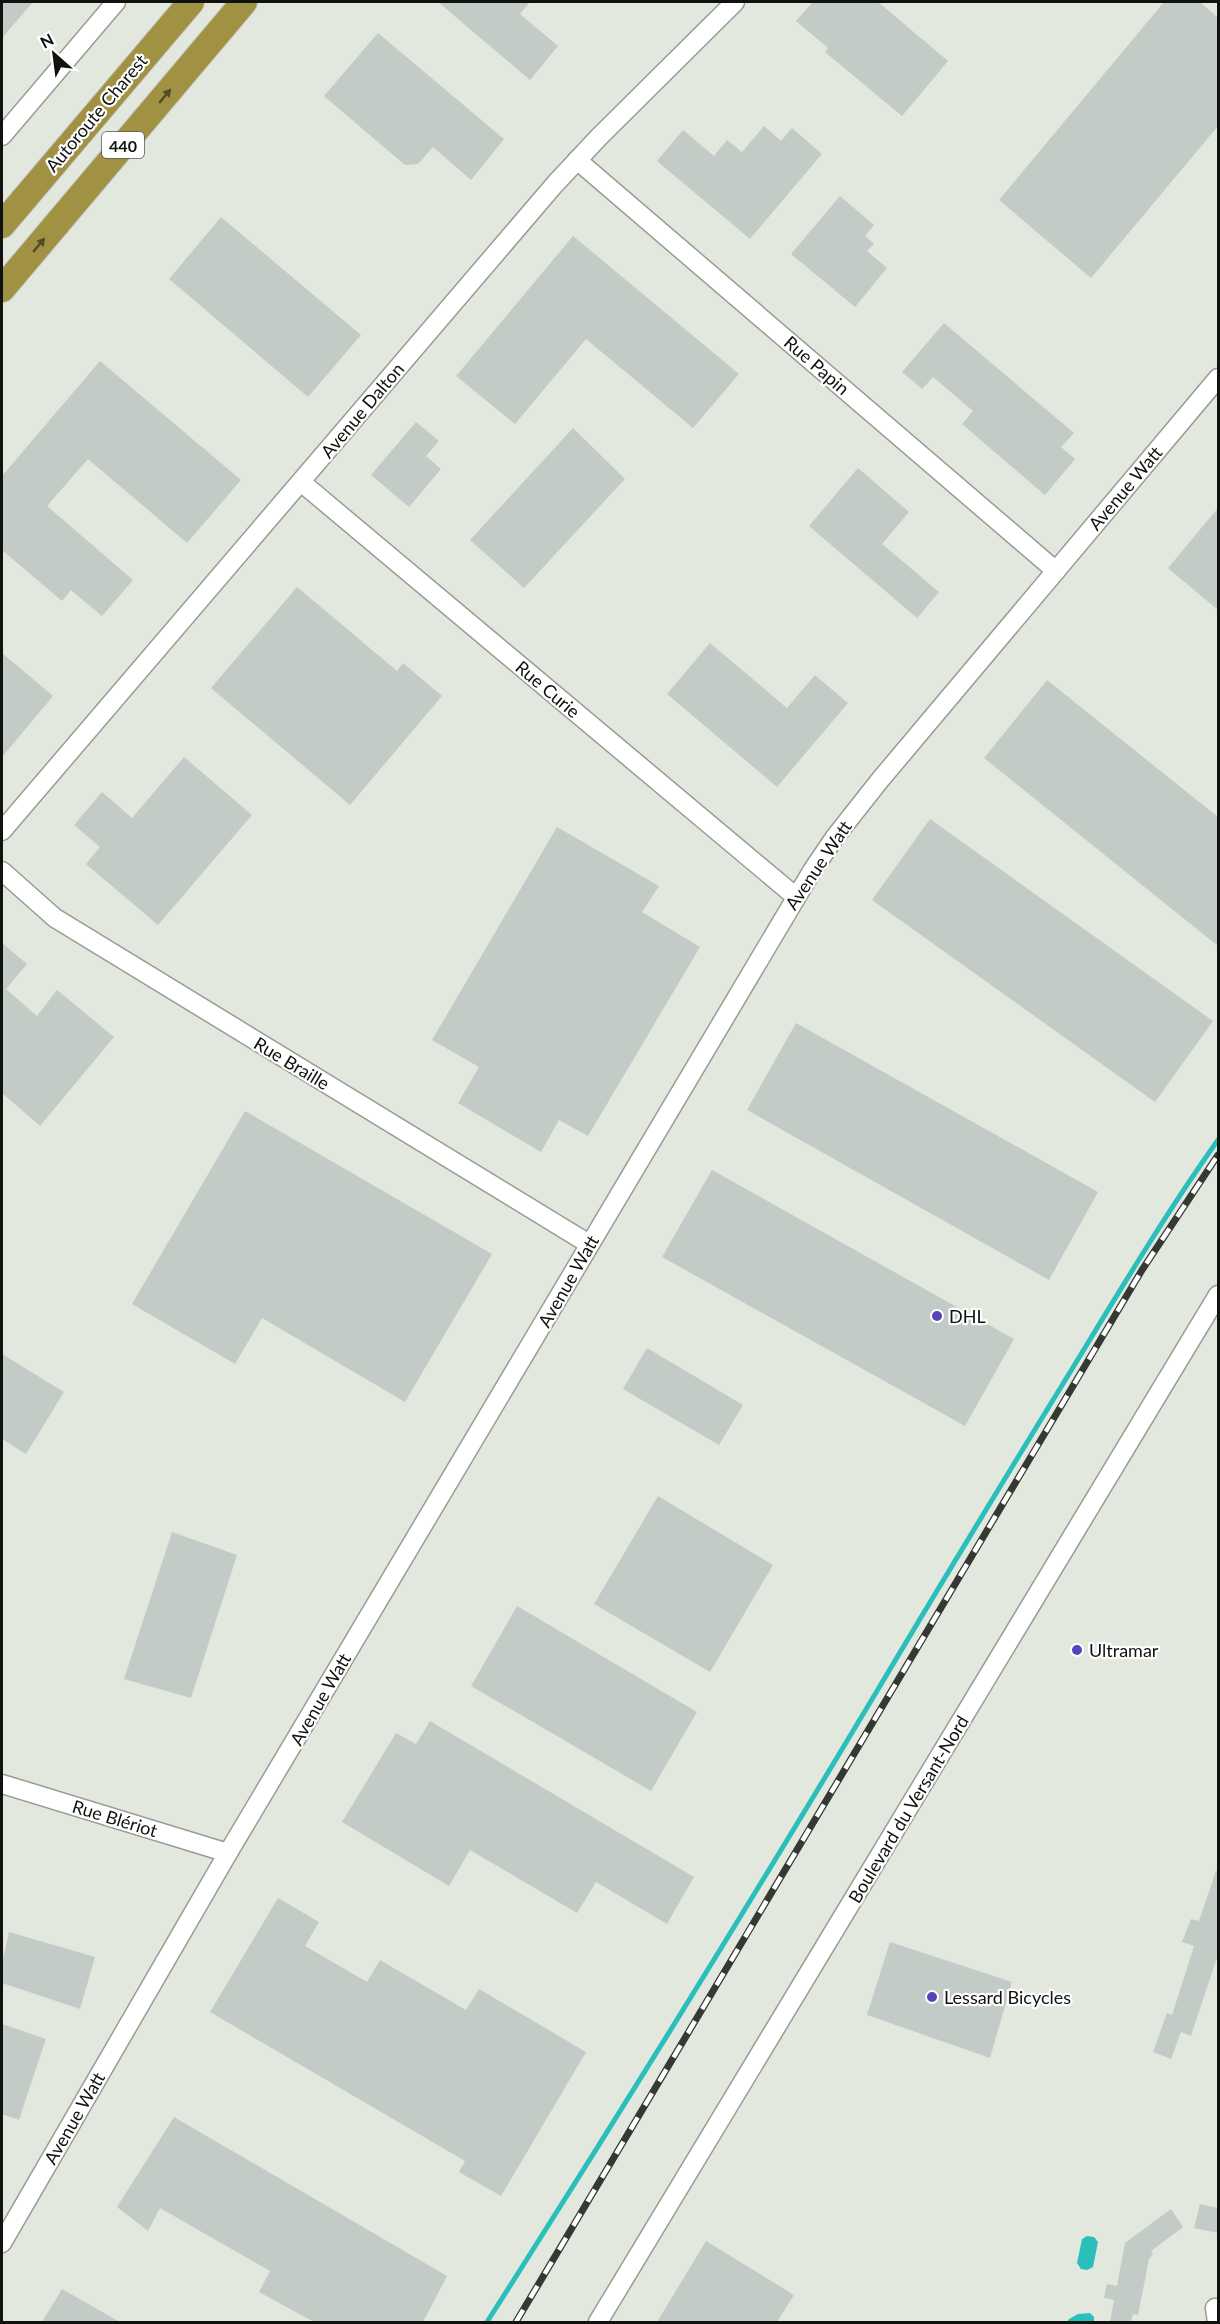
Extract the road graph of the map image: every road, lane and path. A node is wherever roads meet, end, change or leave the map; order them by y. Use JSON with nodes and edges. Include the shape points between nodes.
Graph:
{"nodes":[{"id":1,"x":116,"y":2,"type":"edge"},
{"id":2,"x":191,"y":2,"type":"edge"},
{"id":3,"x":244,"y":2,"type":"edge"},
{"id":4,"x":735,"y":2,"type":"edge"},
{"id":5,"x":2,"y":136,"type":"edge"},
{"id":6,"x":577,"y":160,"type":"junction"},
{"id":7,"x":2,"y":225,"type":"edge"},
{"id":8,"x":2,"y":289,"type":"edge"},
{"id":9,"x":1218,"y":378,"type":"edge"},
{"id":10,"x":301,"y":482,"type":"junction"},
{"id":11,"x":1056,"y":571,"type":"junction"},
{"id":12,"x":2,"y":831,"type":"edge"},
{"id":13,"x":2,"y":872,"type":"edge"},
{"id":14,"x":796,"y":897,"type":"junction"},
{"id":15,"x":589,"y":1244,"type":"junction"},
{"id":16,"x":1218,"y":1295,"type":"edge"},
{"id":17,"x":2,"y":1784,"type":"edge"},
{"id":18,"x":228,"y":1853,"type":"junction"},
{"id":19,"x":2,"y":2243,"type":"edge"},
{"id":20,"x":598,"y":2322,"type":"edge"}],
"edges":[{"from":1,"to":5,"type":"street"},
{"from":2,"to":7,"type":"highway","name":"Autoroute Charest","number":"440"},
{"from":8,"to":3,"type":"highway","number":"440","one_way":true},
{"from":4,"to":6,"type":"street","name":"Avenue Dalton"},
{"from":6,"to":10,"type":"street","name":"Avenue Dalton"},
{"from":6,"to":11,"type":"street","name":"Rue Papin"},
{"from":9,"to":11,"type":"street","name":"Avenue Watt"},
{"from":10,"to":12,"type":"street","name":"Avenue Dalton"},
{"from":10,"to":14,"type":"street","name":"Rue Curie"},
{"from":11,"to":14,"type":"street","name":"Avenue Watt","via":[[834,837]]},
{"from":13,"to":15,"type":"street","name":"Rue Braille","via":[[55,918]]},
{"from":14,"to":15,"type":"street","name":"Avenue Watt"},
{"from":15,"to":18,"type":"street","name":"Avenue Watt"},
{"from":16,"to":20,"type":"street","name":"Boulevard du Versant-Nord"},
{"from":17,"to":18,"type":"street","name":"Rue Blériot"},
{"from":18,"to":19,"type":"street","name":"Avenue Watt"}]}
